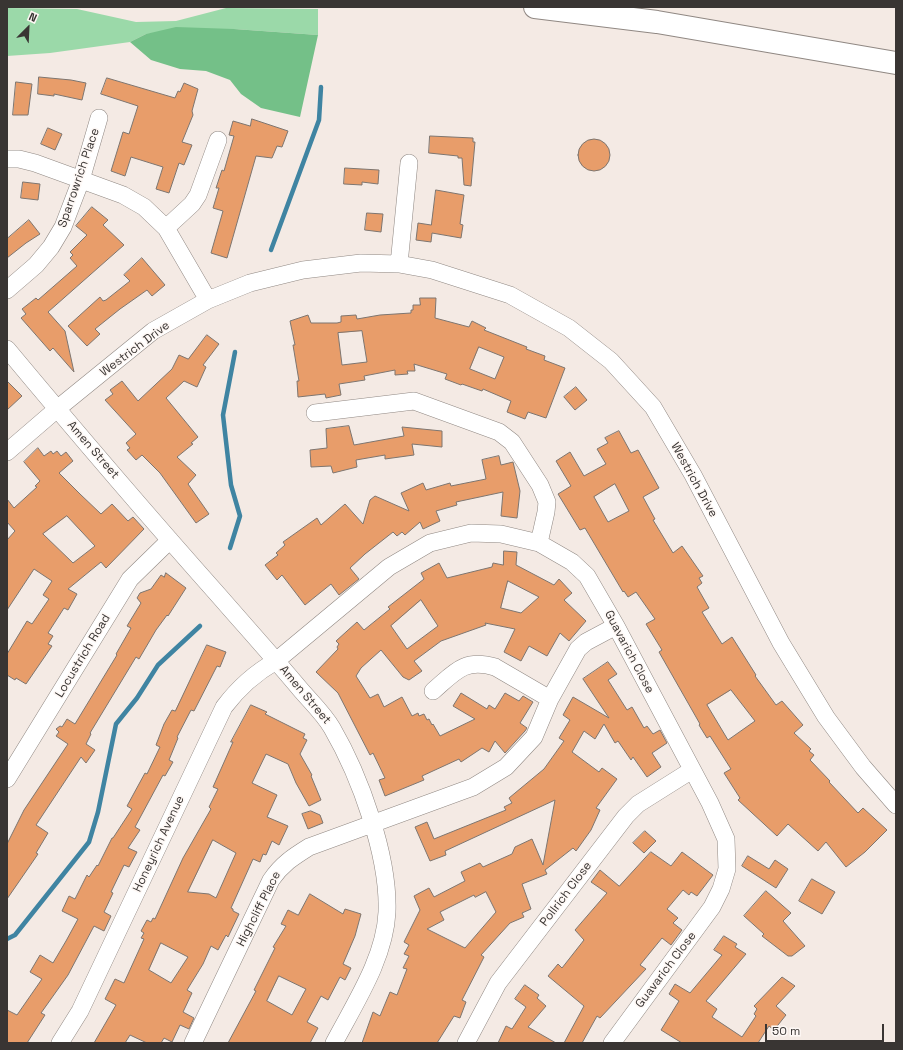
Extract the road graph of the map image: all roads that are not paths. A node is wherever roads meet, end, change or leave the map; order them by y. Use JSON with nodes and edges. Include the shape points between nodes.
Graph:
{"nodes":[{"id":1,"x":535,"y":7,"type":"edge"},
{"id":2,"x":896,"y":63,"type":"edge"},
{"id":3,"x":100,"y":118,"type":"dead end"},
{"id":4,"x":218,"y":140,"type":"dead end"},
{"id":5,"x":7,"y":159,"type":"edge"},
{"id":6,"x":409,"y":163,"type":"dead end"},
{"id":7,"x":81,"y":180,"type":"junction"},
{"id":8,"x":166,"y":228,"type":"junction"},
{"id":9,"x":399,"y":264,"type":"junction"},
{"id":10,"x":7,"y":290,"type":"edge"},
{"id":11,"x":208,"y":300,"type":"junction"},
{"id":12,"x":7,"y":348,"type":"edge"},
{"id":13,"x":57,"y":409,"type":"junction"},
{"id":14,"x":315,"y":413,"type":"dead end"},
{"id":15,"x":7,"y":452,"type":"edge"},
{"id":16,"x":170,"y":540,"type":"junction"},
{"id":17,"x":538,"y":543,"type":"junction"},
{"id":18,"x":616,"y":626,"type":"junction"},
{"id":19,"x":276,"y":661,"type":"junction"},
{"id":20,"x":433,"y":690,"type":"dead end"},
{"id":21,"x":550,"y":699,"type":"junction"},
{"id":22,"x":692,"y":770,"type":"junction"},
{"id":23,"x":7,"y":780,"type":"edge"},
{"id":24,"x":896,"y":805,"type":"edge"},
{"id":25,"x":373,"y":824,"type":"junction"},
{"id":26,"x":60,"y":1043,"type":"edge"},
{"id":27,"x":193,"y":1043,"type":"edge"},
{"id":28,"x":334,"y":1043,"type":"edge"},
{"id":29,"x":466,"y":1043,"type":"edge"},
{"id":30,"x":612,"y":1043,"type":"edge"}],
"edges":[{"from":1,"to":2,"type":"main road","via":[[657,22]]},
{"from":3,"to":7,"type":"street","name":"Sparrowrich Place"},
{"from":4,"to":8,"type":"street","via":[[203,185],[195,199]]},
{"from":5,"to":7,"type":"street","via":[[35,163]]},
{"from":6,"to":9,"type":"street"},
{"from":7,"to":8,"type":"street","via":[[134,201]]},
{"from":7,"to":10,"type":"street","name":"Sparrowrich Place","via":[[63,227],[52,247]]},
{"from":8,"to":11,"type":"street"},
{"from":9,"to":11,"type":"street","name":"Westrich Drive","via":[[361,263],[303,270],[250,283]]},
{"from":9,"to":24,"type":"street","name":"Westrich Drive","via":[[432,270],[510,294],[569,328],[611,361],[653,407],[693,475],[781,643],[826,717],[862,767]]},
{"from":11,"to":13,"type":"street","name":"Westrich Drive","via":[[153,331]]},
{"from":12,"to":13,"type":"street","name":"Amen Street"},
{"from":13,"to":15,"type":"street","name":"Westrich Drive"},
{"from":13,"to":16,"type":"street","name":"Amen Street"},
{"from":14,"to":17,"type":"street","via":[[414,401],[499,432],[512,442],[540,485],[547,502]]},
{"from":16,"to":19,"type":"street","name":"Amen Street"},
{"from":16,"to":23,"type":"street","name":"Locustrich Road","via":[[130,579]]},
{"from":17,"to":18,"type":"street","name":"Guavarich Close","via":[[572,562],[586,576]]},
{"from":17,"to":19,"type":"street","name":"Guavarich Close","via":[[500,534],[471,534],[430,543],[389,568]]},
{"from":18,"to":21,"type":"street","name":"Highcliff Place","via":[[578,649]]},
{"from":18,"to":22,"type":"street","name":"Guavarich Close"},
{"from":19,"to":25,"type":"street","name":"Amen Street","via":[[331,726],[348,760]]},
{"from":19,"to":26,"type":"street","name":"Honeyrich Avenue","via":[[235,691],[224,707],[80,1011]]},
{"from":20,"to":21,"type":"street","via":[[460,668],[467,665],[486,665],[495,667]]},
{"from":21,"to":25,"type":"street","name":"Highcliff Place","via":[[534,737],[506,767],[472,787]]},
{"from":22,"to":29,"type":"street","name":"Pollrich Close","via":[[638,804],[626,816],[498,983]]},
{"from":22,"to":30,"type":"street","name":"Guavarich Close","via":[[726,840],[728,869],[712,907]]},
{"from":25,"to":27,"type":"street","name":"Highcliff Place","via":[[309,847],[279,868]]},
{"from":25,"to":28,"type":"street","name":"Amen Street","via":[[386,881],[387,912],[384,932],[364,986]]}]}
